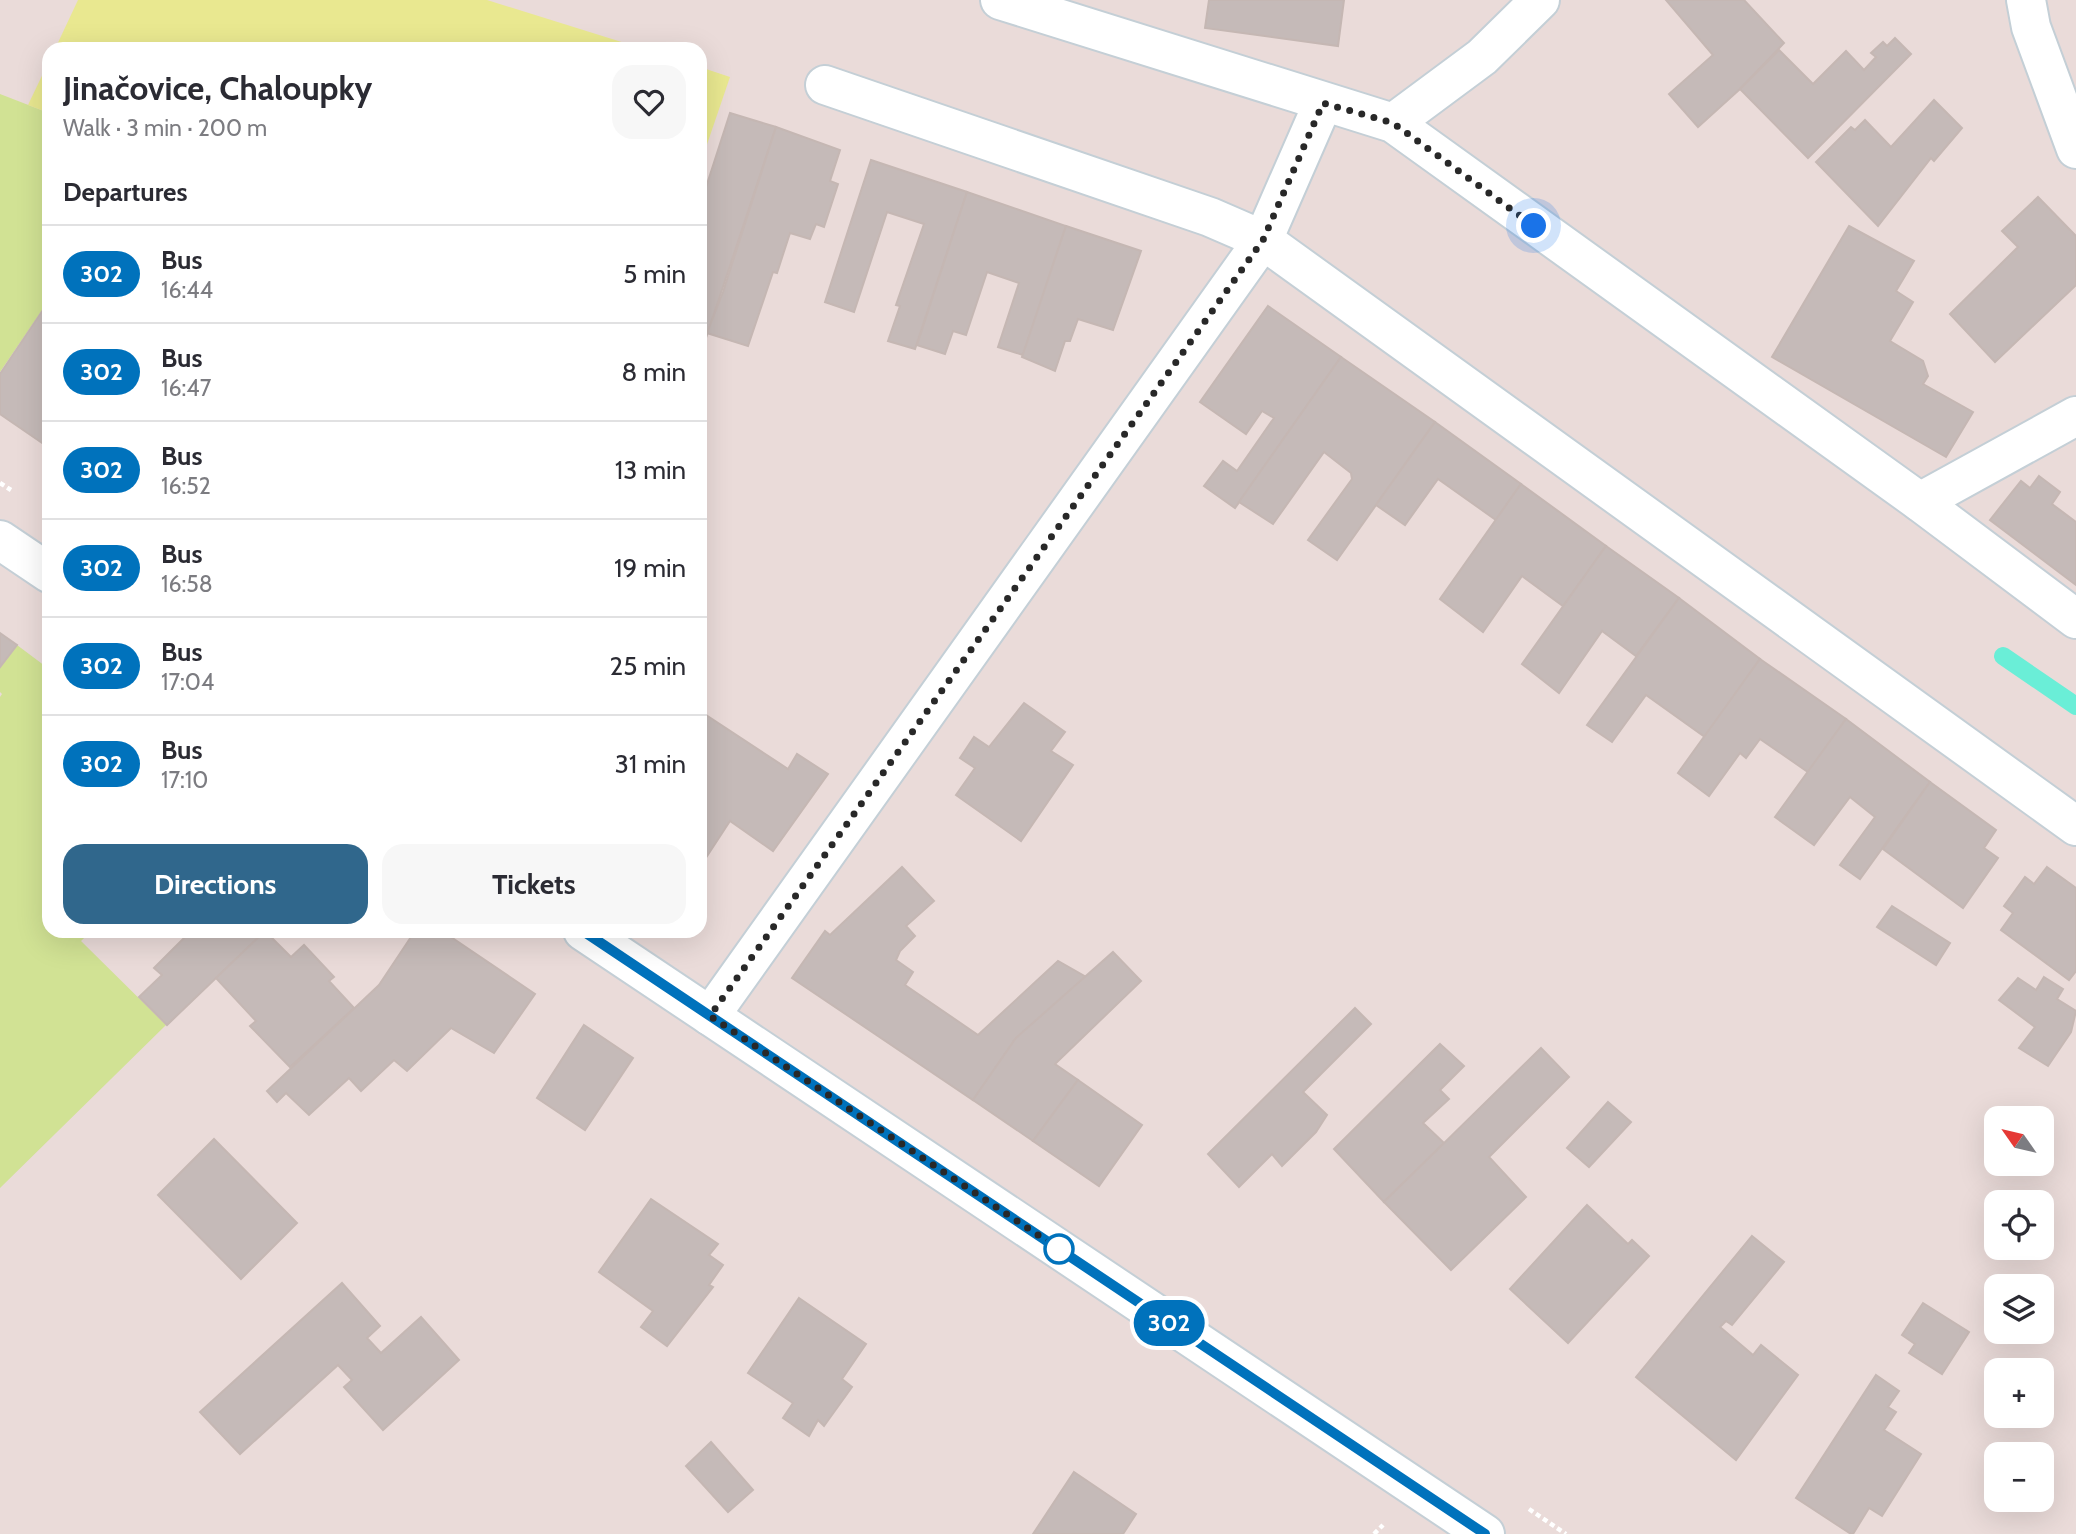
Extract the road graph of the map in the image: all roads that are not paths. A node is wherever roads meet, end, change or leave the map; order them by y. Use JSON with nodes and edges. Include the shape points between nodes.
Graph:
{"nodes":[{"id":1,"x":1000,"y":0,"type":"edge"},
{"id":2,"x":1540,"y":0,"type":"edge"},
{"id":3,"x":2026,"y":0,"type":"edge"},
{"id":4,"x":825,"y":85,"type":"dead end"},
{"id":5,"x":1323,"y":103,"type":"junction"},
{"id":6,"x":1393,"y":123,"type":"junction"},
{"id":7,"x":2076,"y":149,"type":"edge"},
{"id":8,"x":1263,"y":240,"type":"junction"},
{"id":9,"x":2076,"y":416,"type":"edge"},
{"id":10,"x":1920,"y":502,"type":"junction"},
{"id":11,"x":0,"y":540,"type":"edge"},
{"id":12,"x":42,"y":568,"type":"edge"},
{"id":13,"x":2076,"y":619,"type":"edge"},
{"id":14,"x":2076,"y":826,"type":"edge"},
{"id":15,"x":593,"y":938,"type":"edge"},
{"id":16,"x":710,"y":1016,"type":"junction"},
{"id":17,"x":1485,"y":1534,"type":"edge"}],
"edges":[{"from":1,"to":5,"type":"street"},
{"from":2,"to":6,"type":"street","via":[[1482,57]]},
{"from":3,"to":7,"type":"street","via":[[2031,27]]},
{"from":4,"to":8,"type":"street","via":[[1210,217]]},
{"from":5,"to":6,"type":"street"},
{"from":5,"to":8,"type":"street"},
{"from":6,"to":10,"type":"street"},
{"from":8,"to":14,"type":"street"},
{"from":8,"to":16,"type":"street"},
{"from":9,"to":10,"type":"street"},
{"from":10,"to":13,"type":"street"},
{"from":11,"to":12,"type":"street"},
{"from":15,"to":16,"type":"street"},
{"from":16,"to":17,"type":"street"}]}
